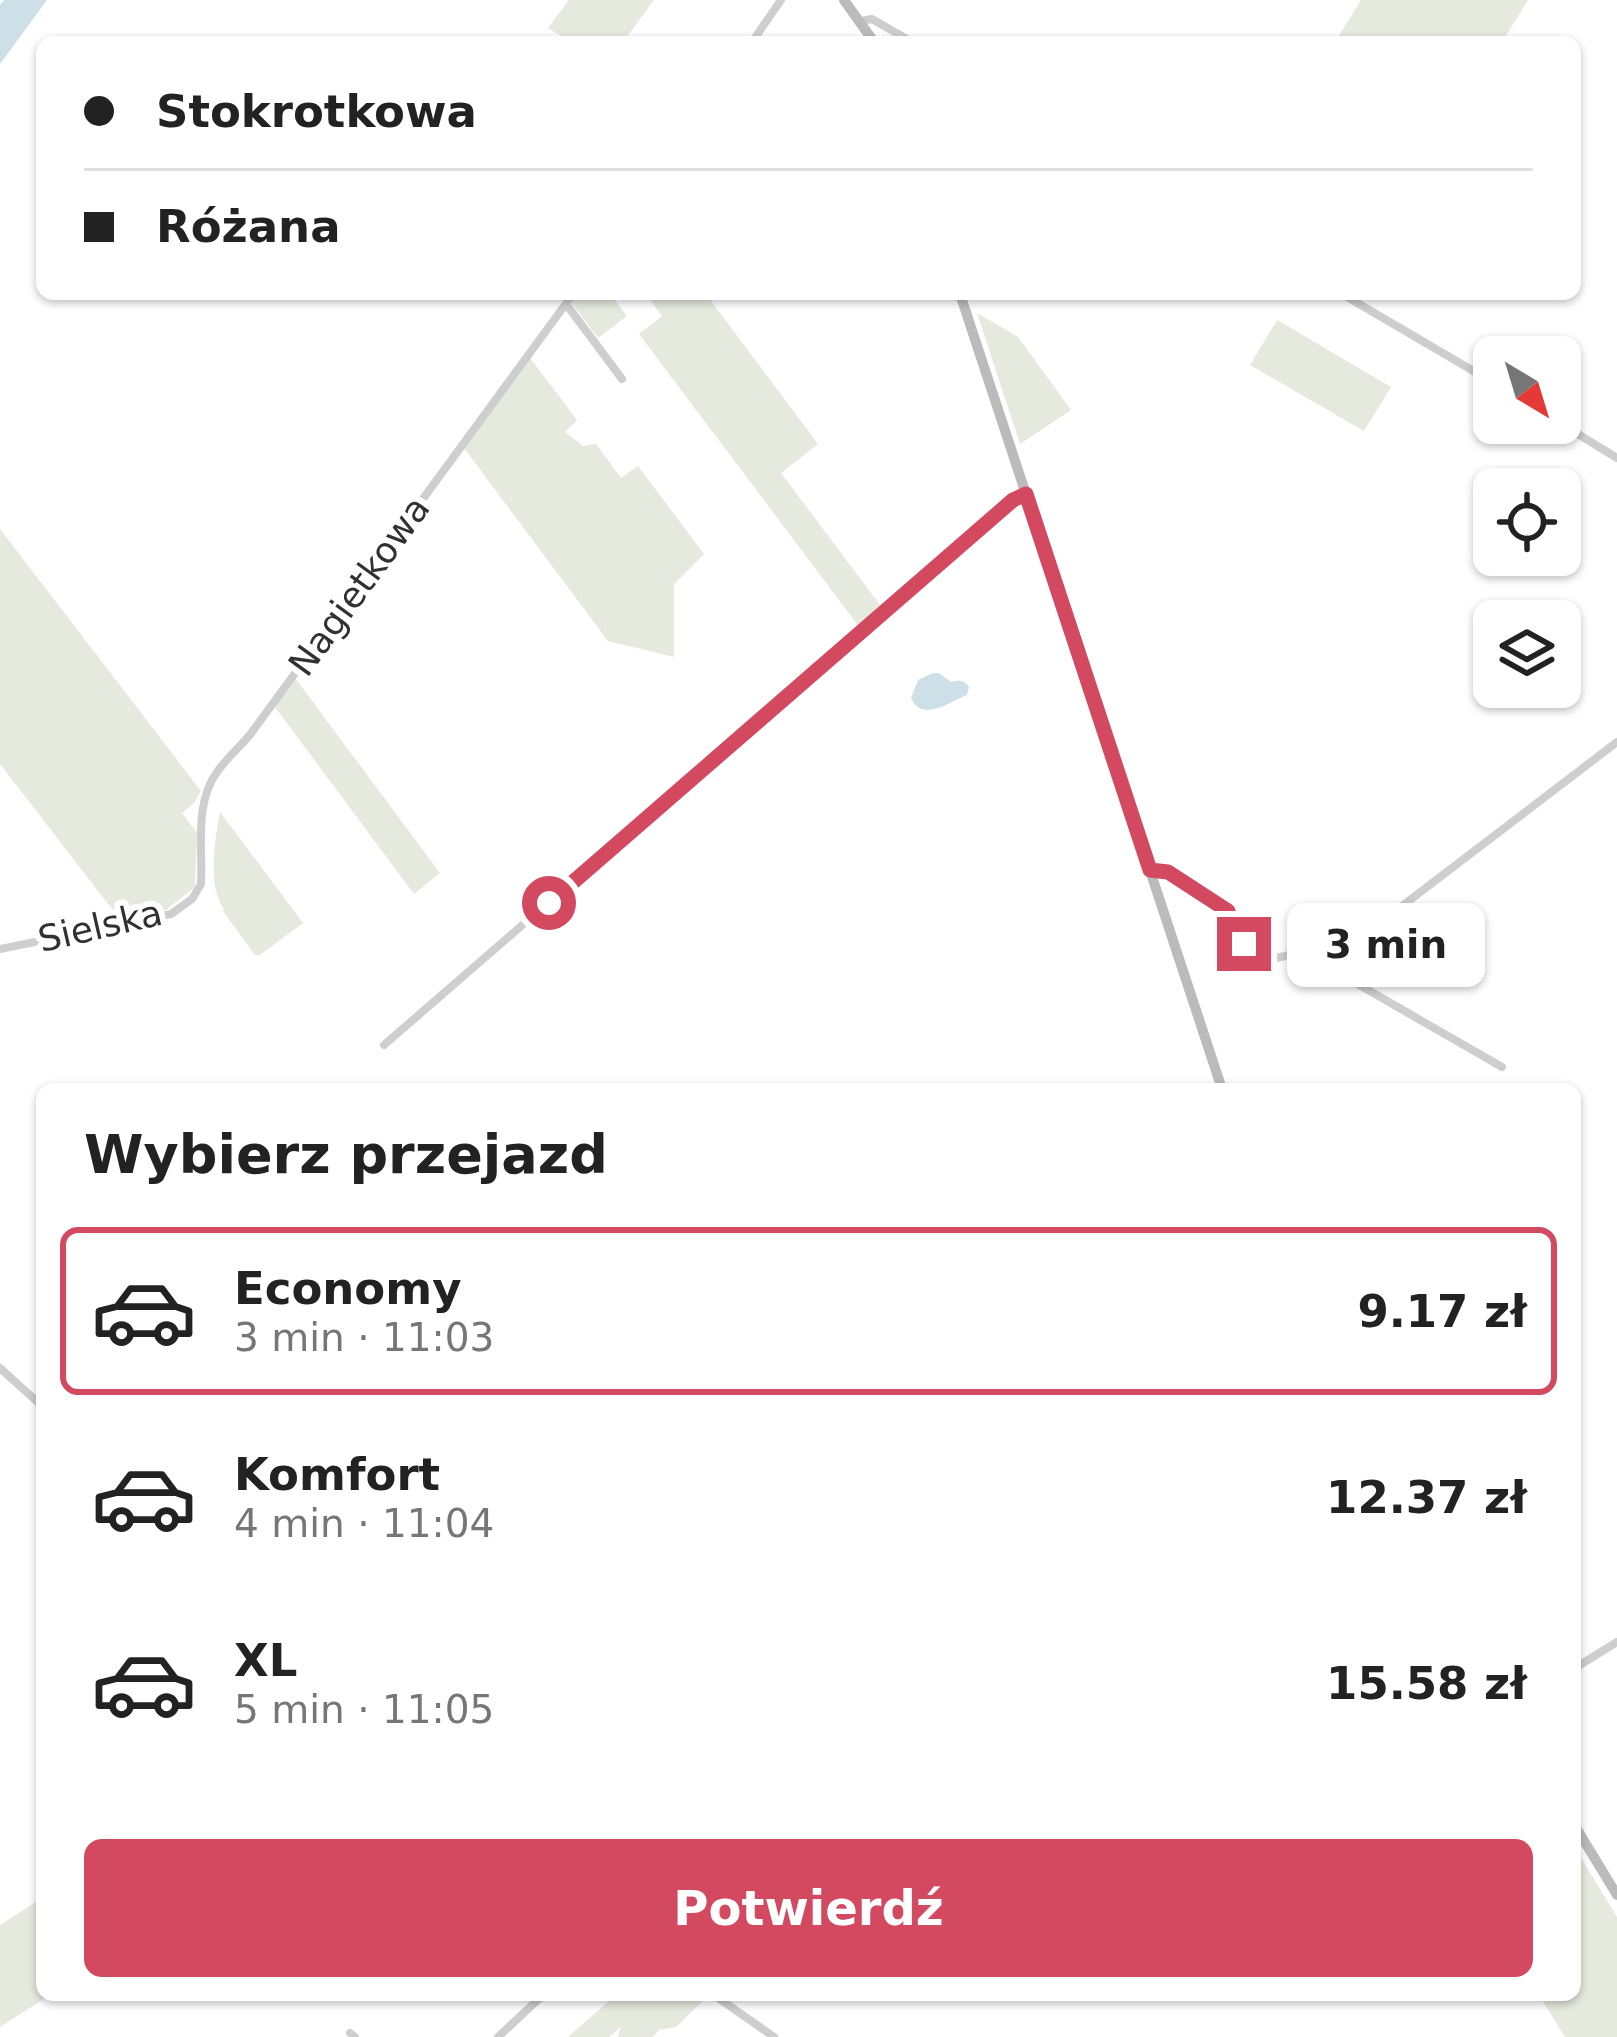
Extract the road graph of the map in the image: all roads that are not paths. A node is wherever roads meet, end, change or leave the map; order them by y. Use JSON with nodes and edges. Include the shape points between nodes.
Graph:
{"nodes":[{"id":1,"x":781,"y":0,"type":"edge"},
{"id":2,"x":844,"y":0,"type":"edge"},
{"id":3,"x":861,"y":21,"type":"junction"},
{"id":4,"x":756,"y":36,"type":"edge"},
{"id":5,"x":870,"y":36,"type":"edge"},
{"id":6,"x":902,"y":36,"type":"edge"},
{"id":7,"x":569,"y":300,"type":"edge"},
{"id":8,"x":962,"y":300,"type":"edge"},
{"id":9,"x":1352,"y":300,"type":"edge"},
{"id":10,"x":566,"y":304,"type":"junction"},
{"id":11,"x":1473,"y":371,"type":"edge"},
{"id":12,"x":622,"y":379,"type":"dead end"},
{"id":13,"x":1581,"y":436,"type":"edge"},
{"id":14,"x":1617,"y":458,"type":"edge"},
{"id":15,"x":1026,"y":494,"type":"junction"},
{"id":16,"x":1617,"y":742,"type":"edge"},
{"id":17,"x":1150,"y":870,"type":"junction"},
{"id":18,"x":196,"y":895,"type":"joint"},
{"id":19,"x":0,"y":949,"type":"edge"},
{"id":20,"x":1326,"y":964,"type":"junction"},
{"id":21,"x":384,"y":1045,"type":"dead end"},
{"id":22,"x":1502,"y":1066,"type":"dead end"},
{"id":23,"x":1220,"y":1083,"type":"edge"},
{"id":24,"x":0,"y":1369,"type":"edge"},
{"id":25,"x":36,"y":1401,"type":"edge"},
{"id":26,"x":1617,"y":1642,"type":"edge"},
{"id":27,"x":1581,"y":1663,"type":"edge"},
{"id":28,"x":1581,"y":1836,"type":"edge"},
{"id":29,"x":1617,"y":1895,"type":"edge"},
{"id":30,"x":537,"y":2001,"type":"edge"},
{"id":31,"x":723,"y":2001,"type":"edge"},
{"id":32,"x":498,"y":2037,"type":"edge"},
{"id":33,"x":774,"y":2037,"type":"edge"}],
"edges":[{"from":1,"to":4,"type":"street"},
{"from":2,"to":3,"type":"street"},
{"from":3,"to":5,"type":"street"},
{"from":3,"to":6,"type":"street"},
{"from":7,"to":10,"type":"street","name":"Nagietkowa"},
{"from":8,"to":15,"type":"street"},
{"from":9,"to":11,"type":"street"},
{"from":10,"to":12,"type":"street"},
{"from":10,"to":18,"type":"street","name":"Nagietkowa","via":[[214,776],[202,811]]},
{"from":13,"to":14,"type":"street"},
{"from":15,"to":17,"type":"street"},
{"from":15,"to":21,"type":"street"},
{"from":16,"to":20,"type":"street"},
{"from":17,"to":20,"type":"street","via":[[1168,872],[1228,911],[1234,934],[1272,959],[1302,952]]},
{"from":17,"to":23,"type":"street"},
{"from":18,"to":19,"type":"street","name":"Sielska","via":[[171,914]]},
{"from":20,"to":22,"type":"street"},
{"from":24,"to":25,"type":"street"},
{"from":26,"to":27,"type":"street"},
{"from":28,"to":29,"type":"street"},
{"from":30,"to":32,"type":"street"},
{"from":31,"to":33,"type":"street"}]}
